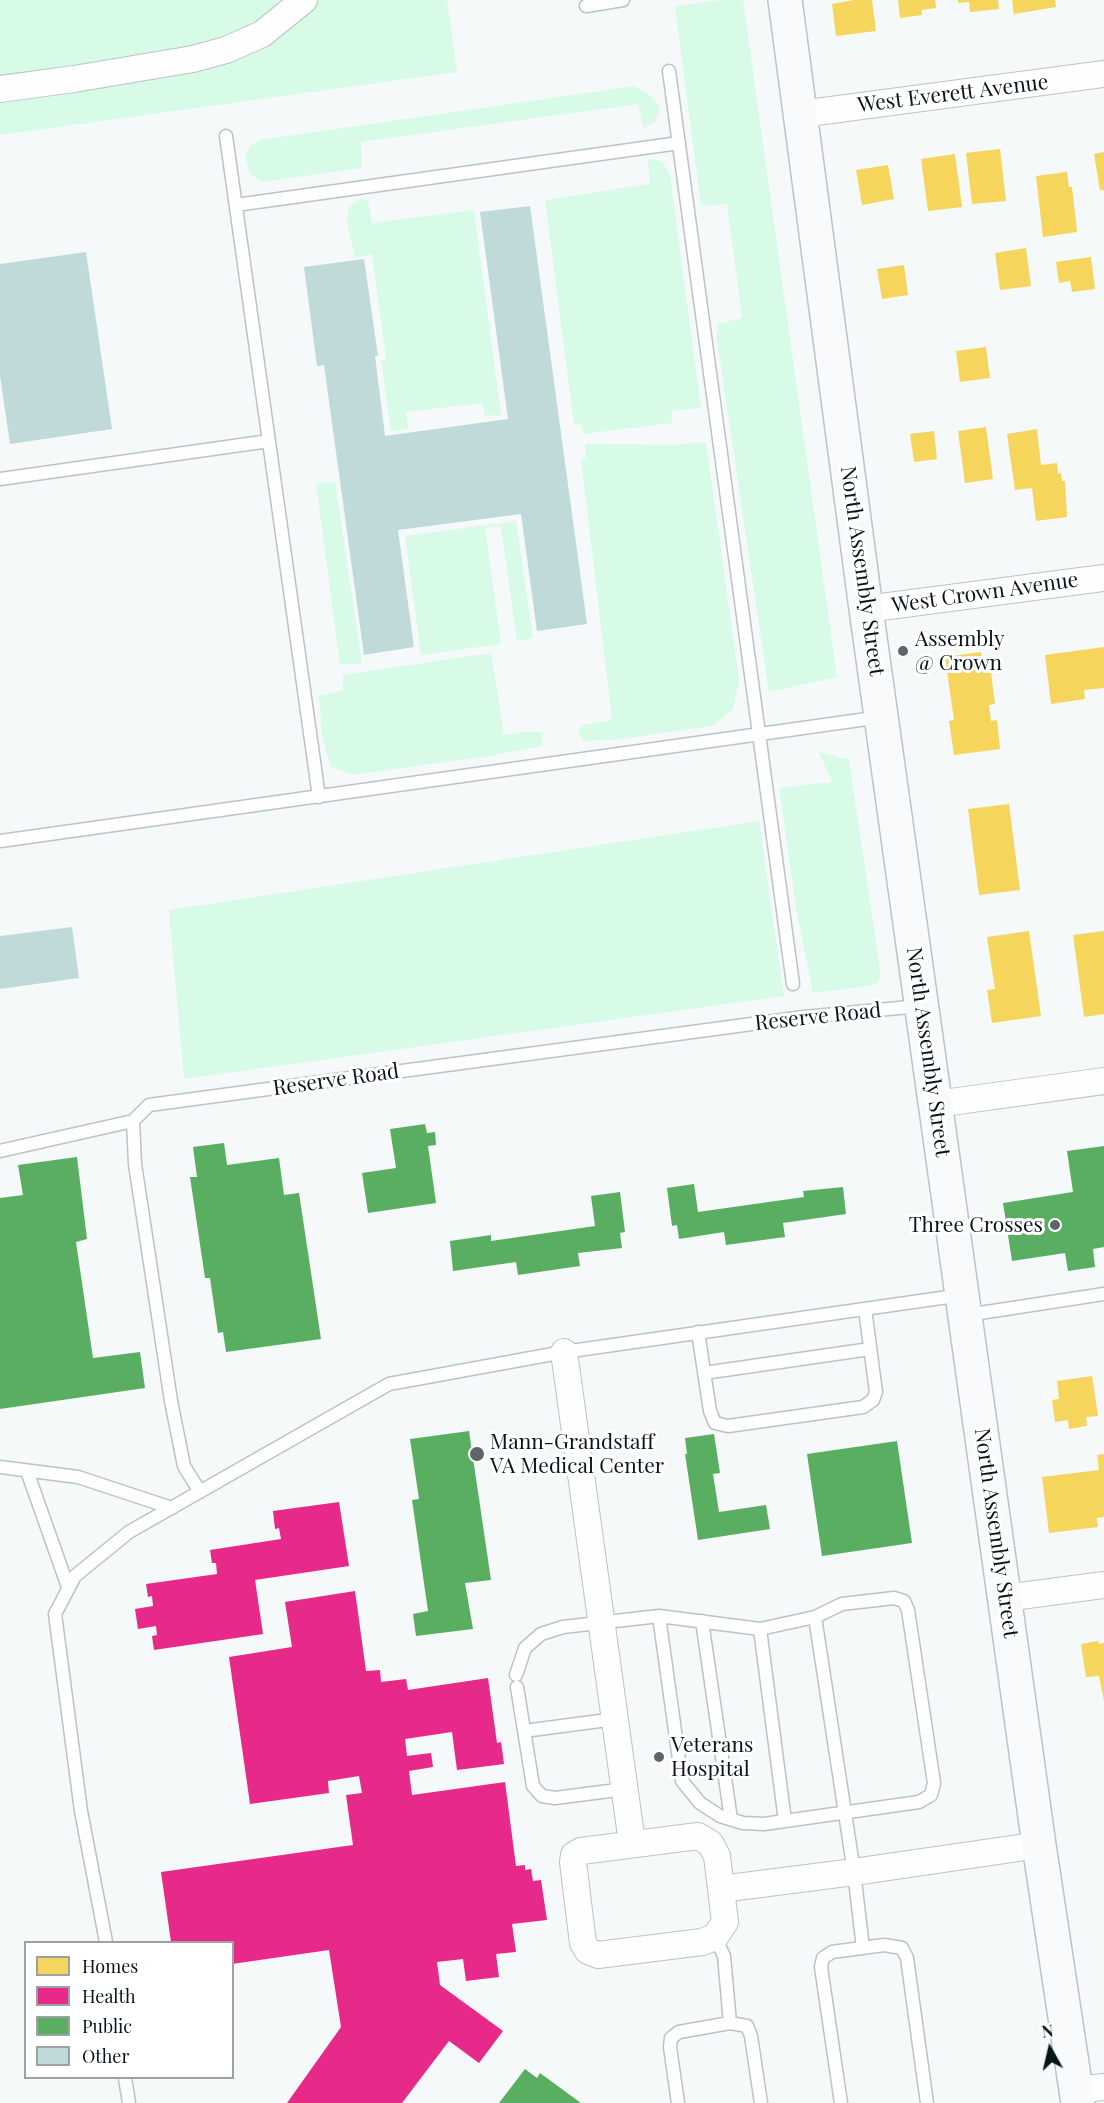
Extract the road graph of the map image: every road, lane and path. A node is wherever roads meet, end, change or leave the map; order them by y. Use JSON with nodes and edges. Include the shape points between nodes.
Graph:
{"nodes":[{"id":1,"x":304,"y":0,"type":"edge"},
{"id":2,"x":623,"y":0,"type":"edge"},
{"id":3,"x":785,"y":0,"type":"edge"},
{"id":4,"x":586,"y":6,"type":"dead end"},
{"id":5,"x":669,"y":71,"type":"dead end"},
{"id":6,"x":1104,"y":74,"type":"edge"},
{"id":7,"x":0,"y":88,"type":"edge"},
{"id":8,"x":801,"y":114,"type":"junction"},
{"id":9,"x":226,"y":136,"type":"dead end"},
{"id":10,"x":679,"y":143,"type":"junction"},
{"id":11,"x":236,"y":205,"type":"junction"},
{"id":12,"x":269,"y":441,"type":"junction"},
{"id":13,"x":0,"y":479,"type":"edge"},
{"id":14,"x":1104,"y":578,"type":"edge"},
{"id":15,"x":866,"y":609,"type":"junction"},
{"id":16,"x":882,"y":717,"type":"junction"},
{"id":17,"x":760,"y":736,"type":"junction"},
{"id":18,"x":319,"y":797,"type":"junction"},
{"id":19,"x":0,"y":841,"type":"edge"},
{"id":20,"x":793,"y":984,"type":"dead end"},
{"id":21,"x":922,"y":1006,"type":"junction"},
{"id":22,"x":1104,"y":1081,"type":"edge"},
{"id":23,"x":936,"y":1104,"type":"junction"},
{"id":24,"x":133,"y":1121,"type":"junction"},
{"id":25,"x":0,"y":1150,"type":"edge"},
{"id":26,"x":1104,"y":1294,"type":"edge"},
{"id":27,"x":964,"y":1305,"type":"junction"},
{"id":28,"x":865,"y":1309,"type":"junction"},
{"id":29,"x":698,"y":1332,"type":"junction"},
{"id":30,"x":870,"y":1349,"type":"junction"},
{"id":31,"x":564,"y":1352,"type":"junction"},
{"id":32,"x":704,"y":1373,"type":"junction"},
{"id":33,"x":0,"y":1467,"type":"edge"},
{"id":34,"x":27,"y":1471,"type":"junction"},
{"id":35,"x":200,"y":1492,"type":"junction"},
{"id":36,"x":172,"y":1508,"type":"junction"},
{"id":37,"x":1104,"y":1585,"type":"edge"},
{"id":38,"x":68,"y":1587,"type":"junction"},
{"id":39,"x":1005,"y":1598,"type":"junction"},
{"id":40,"x":659,"y":1616,"type":"junction"},
{"id":41,"x":815,"y":1617,"type":"junction"},
{"id":42,"x":702,"y":1621,"type":"junction"},
{"id":43,"x":602,"y":1623,"type":"junction"},
{"id":44,"x":760,"y":1629,"type":"junction"},
{"id":45,"x":615,"y":1719,"type":"junction"},
{"id":46,"x":524,"y":1731,"type":"junction"},
{"id":47,"x":625,"y":1789,"type":"junction"},
{"id":48,"x":846,"y":1813,"type":"junction"},
{"id":49,"x":731,"y":1819,"type":"junction"},
{"id":50,"x":785,"y":1821,"type":"junction"},
{"id":51,"x":632,"y":1843,"type":"junction"},
{"id":52,"x":1039,"y":1845,"type":"junction"},
{"id":53,"x":854,"y":1872,"type":"junction"},
{"id":54,"x":721,"y":1889,"type":"junction"},
{"id":55,"x":716,"y":1937,"type":"junction"},
{"id":56,"x":106,"y":1941,"type":"edge"},
{"id":57,"x":863,"y":1948,"type":"junction"},
{"id":58,"x":730,"y":2024,"type":"junction"},
{"id":59,"x":125,"y":2079,"type":"edge"},
{"id":60,"x":1086,"y":2093,"type":"edge"},
{"id":61,"x":129,"y":2103,"type":"edge"},
{"id":62,"x":678,"y":2103,"type":"edge"},
{"id":63,"x":761,"y":2103,"type":"edge"},
{"id":64,"x":841,"y":2103,"type":"edge"},
{"id":65,"x":927,"y":2103,"type":"edge"}],
"edges":[{"from":1,"to":7,"type":"street","via":[[262,34],[226,50],[194,59]]},
{"from":2,"to":4,"type":"lane"},
{"from":3,"to":8,"type":"main road","name":"North Assembly Street"},
{"from":5,"to":10,"type":"lane"},
{"from":6,"to":8,"type":"street","name":"West Everett Avenue"},
{"from":8,"to":15,"type":"main road","name":"North Assembly Street"},
{"from":9,"to":11,"type":"lane"},
{"from":10,"to":11,"type":"lane"},
{"from":10,"to":17,"type":"lane"},
{"from":11,"to":12,"type":"lane"},
{"from":12,"to":13,"type":"lane"},
{"from":12,"to":18,"type":"lane"},
{"from":14,"to":15,"type":"street","name":"West Crown Avenue"},
{"from":15,"to":16,"type":"main road","name":"North Assembly Street"},
{"from":16,"to":17,"type":"lane"},
{"from":16,"to":21,"type":"main road","name":"North Assembly Street"},
{"from":17,"to":18,"type":"lane"},
{"from":17,"to":20,"type":"lane"},
{"from":18,"to":19,"type":"lane"},
{"from":21,"to":23,"type":"main road","name":"North Assembly Street"},
{"from":21,"to":24,"type":"lane","name":"Reserve Road","via":[[804,1017],[149,1105]]},
{"from":22,"to":23,"type":"street"},
{"from":23,"to":27,"type":"main road","name":"North Assembly Street"},
{"from":24,"to":25,"type":"lane"},
{"from":24,"to":35,"type":"lane","via":[[135,1164],[171,1401],[184,1466]]},
{"from":26,"to":27,"type":"lane"},
{"from":27,"to":28,"type":"lane"},
{"from":27,"to":39,"type":"main road","name":"North Assembly Street"},
{"from":28,"to":29,"type":"lane"},
{"from":28,"to":30,"type":"lane"},
{"from":29,"to":31,"type":"lane"},
{"from":29,"to":32,"type":"lane"},
{"from":30,"to":32,"type":"lane"},
{"from":30,"to":32,"type":"lane","via":[[876,1392],[863,1407],[728,1426],[715,1423],[710,1412]]},
{"from":31,"to":35,"type":"lane","via":[[389,1384]]},
{"from":31,"to":43,"type":"street"},
{"from":33,"to":34,"type":"lane"},
{"from":34,"to":36,"type":"lane","via":[[78,1478]]},
{"from":34,"to":38,"type":"lane"},
{"from":35,"to":36,"type":"lane"},
{"from":36,"to":38,"type":"lane","via":[[129,1532],[90,1562]]},
{"from":37,"to":39,"type":"street"},
{"from":38,"to":56,"type":"lane","via":[[55,1614],[81,1811]]},
{"from":39,"to":52,"type":"main road","name":"North Assembly Street"},
{"from":40,"to":42,"type":"lane"},
{"from":40,"to":43,"type":"lane"},
{"from":40,"to":49,"type":"lane","via":[[682,1781],[700,1803]]},
{"from":41,"to":44,"type":"lane"},
{"from":41,"to":48,"type":"lane"},
{"from":41,"to":48,"type":"lane","via":[[842,1604],[894,1598],[904,1601],[908,1610],[933,1783],[931,1795],[919,1802]]},
{"from":42,"to":44,"type":"lane"},
{"from":42,"to":49,"type":"lane"},
{"from":43,"to":45,"type":"street"},
{"from":43,"to":46,"type":"lane","via":[[541,1634],[525,1648],[517,1681]]},
{"from":44,"to":50,"type":"lane"},
{"from":45,"to":46,"type":"lane"},
{"from":45,"to":47,"type":"street"},
{"from":46,"to":47,"type":"lane","via":[[533,1786],[542,1796],[555,1798]]},
{"from":47,"to":51,"type":"street"},
{"from":48,"to":50,"type":"lane"},
{"from":48,"to":53,"type":"lane"},
{"from":49,"to":50,"type":"lane","via":[[764,1824]]},
{"from":51,"to":54,"type":"street","via":[[698,1836],[710,1843],[717,1856]]},
{"from":51,"to":55,"type":"street","via":[[574,1855],[583,1942],[588,1952],[598,1955]]},
{"from":52,"to":53,"type":"street"},
{"from":52,"to":60,"type":"main road","name":"North Assembly Street"},
{"from":53,"to":54,"type":"street"},
{"from":53,"to":57,"type":"lane"},
{"from":54,"to":55,"type":"street","via":[[725,1922]]},
{"from":55,"to":58,"type":"lane","via":[[724,1956]]},
{"from":57,"to":64,"type":"lane","via":[[832,1952],[823,1958],[821,1967]]},
{"from":57,"to":65,"type":"lane","via":[[902,1948],[907,1958]]},
{"from":58,"to":62,"type":"lane","via":[[680,2032],[671,2038]]},
{"from":58,"to":63,"type":"lane","via":[[747,2026],[751,2036]]},
{"from":59,"to":61,"type":"lane"}]}
